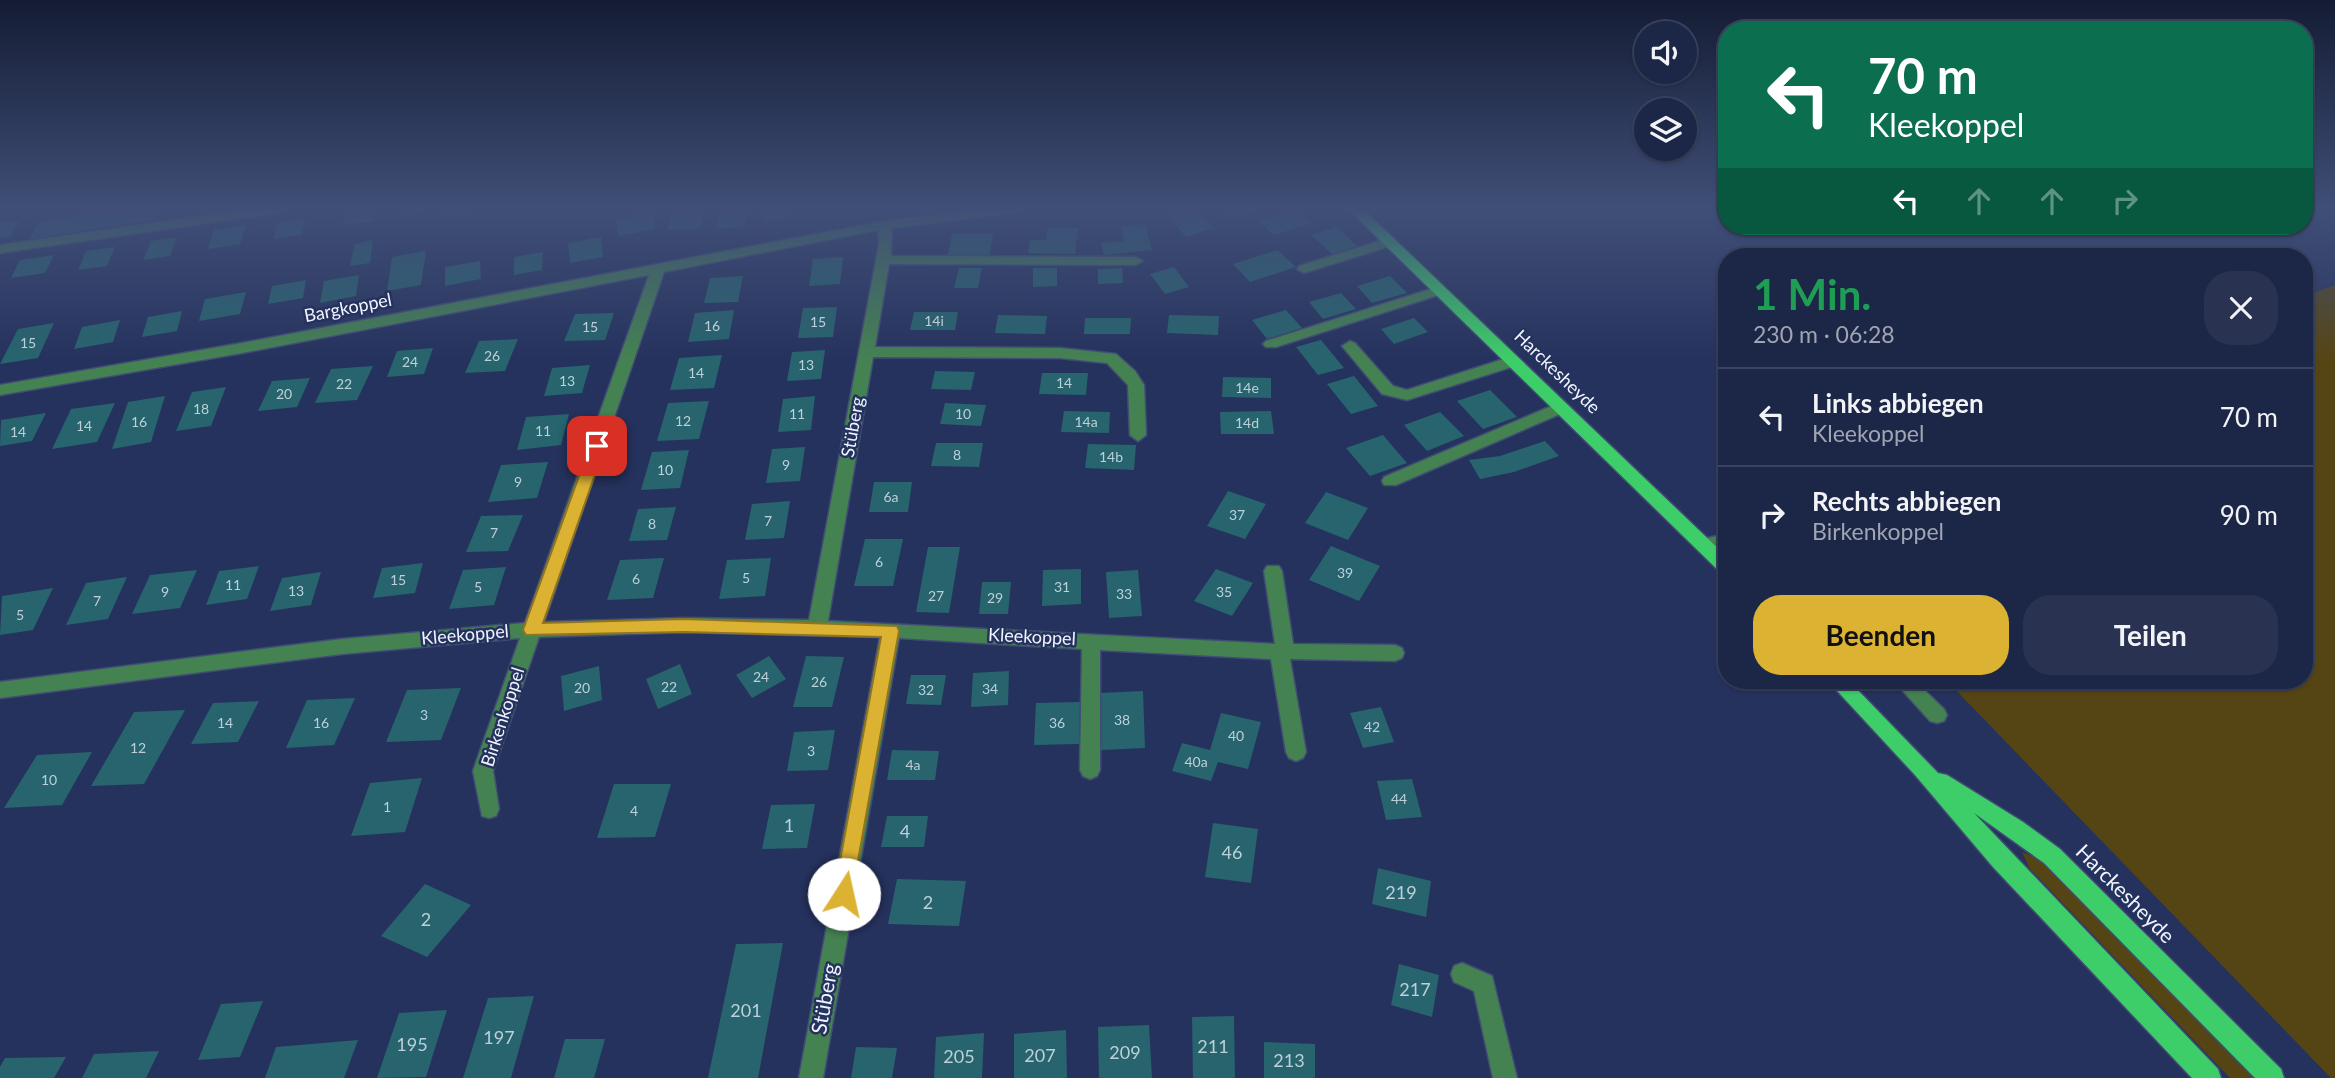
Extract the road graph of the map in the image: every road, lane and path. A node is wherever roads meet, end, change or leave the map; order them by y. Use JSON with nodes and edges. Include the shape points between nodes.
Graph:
{"nodes":[{"id":1,"x":708,"y":259,"type":"edge"},
{"id":2,"x":1335,"y":259,"type":"edge"},
{"id":3,"x":1407,"y":259,"type":"edge"},
{"id":4,"x":883,"y":260,"type":"joint"},
{"id":5,"x":1136,"y":261,"type":"dead end"},
{"id":6,"x":658,"y":269,"type":"junction"},
{"id":7,"x":1304,"y":269,"type":"dead end"},
{"id":8,"x":1440,"y":290,"type":"junction"},
{"id":9,"x":1271,"y":344,"type":"dead end"},
{"id":10,"x":1350,"y":346,"type":"dead end"},
{"id":11,"x":866,"y":352,"type":"junction"},
{"id":12,"x":1513,"y":361,"type":"junction"},
{"id":13,"x":0,"y":390,"type":"edge"},
{"id":14,"x":1561,"y":407,"type":"junction"},
{"id":15,"x":1138,"y":435,"type":"dead end"},
{"id":16,"x":1390,"y":481,"type":"dead end"},
{"id":17,"x":1718,"y":542,"type":"edge"},
{"id":18,"x":1704,"y":545,"type":"junction"},
{"id":19,"x":1718,"y":559,"type":"edge"},
{"id":20,"x":1273,"y":571,"type":"dead end"},
{"id":21,"x":817,"y":628,"type":"junction"},
{"id":22,"x":532,"y":630,"type":"junction"},
{"id":23,"x":891,"y":631,"type":"junction"},
{"id":24,"x":1091,"y":640,"type":"junction"},
{"id":25,"x":1281,"y":651,"type":"junction"},
{"id":26,"x":1395,"y":653,"type":"dead end"},
{"id":27,"x":1845,"y":689,"type":"edge"},
{"id":28,"x":1911,"y":689,"type":"edge"},
{"id":29,"x":0,"y":690,"type":"edge"},
{"id":30,"x":1937,"y":715,"type":"dead end"},
{"id":31,"x":1296,"y":752,"type":"dead end"},
{"id":32,"x":1922,"y":769,"type":"junction"},
{"id":33,"x":1090,"y":770,"type":"dead end"},
{"id":34,"x":489,"y":809,"type":"dead end"},
{"id":35,"x":1462,"y":974,"type":"dead end"},
{"id":36,"x":811,"y":1078,"type":"edge"},
{"id":37,"x":1506,"y":1078,"type":"edge"},
{"id":38,"x":2209,"y":1078,"type":"edge"},
{"id":39,"x":2272,"y":1078,"type":"edge"}],
"edges":[{"from":1,"to":6,"type":"street","name":"Bargkoppel"},
{"from":2,"to":7,"type":"street"},
{"from":3,"to":8,"type":"main road","name":"Harckesheyde"},
{"from":4,"to":5,"type":"street"},
{"from":4,"to":11,"type":"street","name":"Stüberg"},
{"from":6,"to":13,"type":"street","name":"Bargkoppel"},
{"from":6,"to":22,"type":"street","name":"Birkenkoppel"},
{"from":8,"to":9,"type":"street"},
{"from":8,"to":12,"type":"main road","name":"Harckesheyde"},
{"from":10,"to":12,"type":"street","via":[[1388,390],[1407,396]]},
{"from":11,"to":15,"type":"street","via":[[1060,353],[1111,358],[1136,385]]},
{"from":11,"to":21,"type":"street","name":"Stüberg"},
{"from":12,"to":14,"type":"main road","name":"Harckesheyde"},
{"from":14,"to":16,"type":"street"},
{"from":14,"to":18,"type":"main road","name":"Harckesheyde"},
{"from":17,"to":18,"type":"street"},
{"from":18,"to":19,"type":"main road","name":"Harckesheyde"},
{"from":20,"to":25,"type":"street","via":[[1284,631]]},
{"from":21,"to":22,"type":"street","name":"Kleekoppel","via":[[684,625]]},
{"from":21,"to":23,"type":"street","name":"Kleekoppel"},
{"from":22,"to":29,"type":"street","name":"Kleekoppel","via":[[349,645]]},
{"from":22,"to":34,"type":"street","name":"Birkenkoppel","via":[[483,771]]},
{"from":23,"to":24,"type":"street","name":"Kleekoppel"},
{"from":23,"to":36,"type":"street","name":"Stüberg"},
{"from":24,"to":25,"type":"street","name":"Kleekoppel"},
{"from":24,"to":33,"type":"street"},
{"from":25,"to":26,"type":"street","name":"Kleekoppel"},
{"from":25,"to":31,"type":"street"},
{"from":27,"to":32,"type":"main road","name":"Harckesheyde"},
{"from":28,"to":30,"type":"street"},
{"from":32,"to":38,"type":"main road","name":"Harckesheyde","via":[[2001,860]]},
{"from":32,"to":39,"type":"main road","name":"Harckesheyde","via":[[2052,856]]},
{"from":35,"to":37,"type":"street","via":[[1484,984]]}]}
